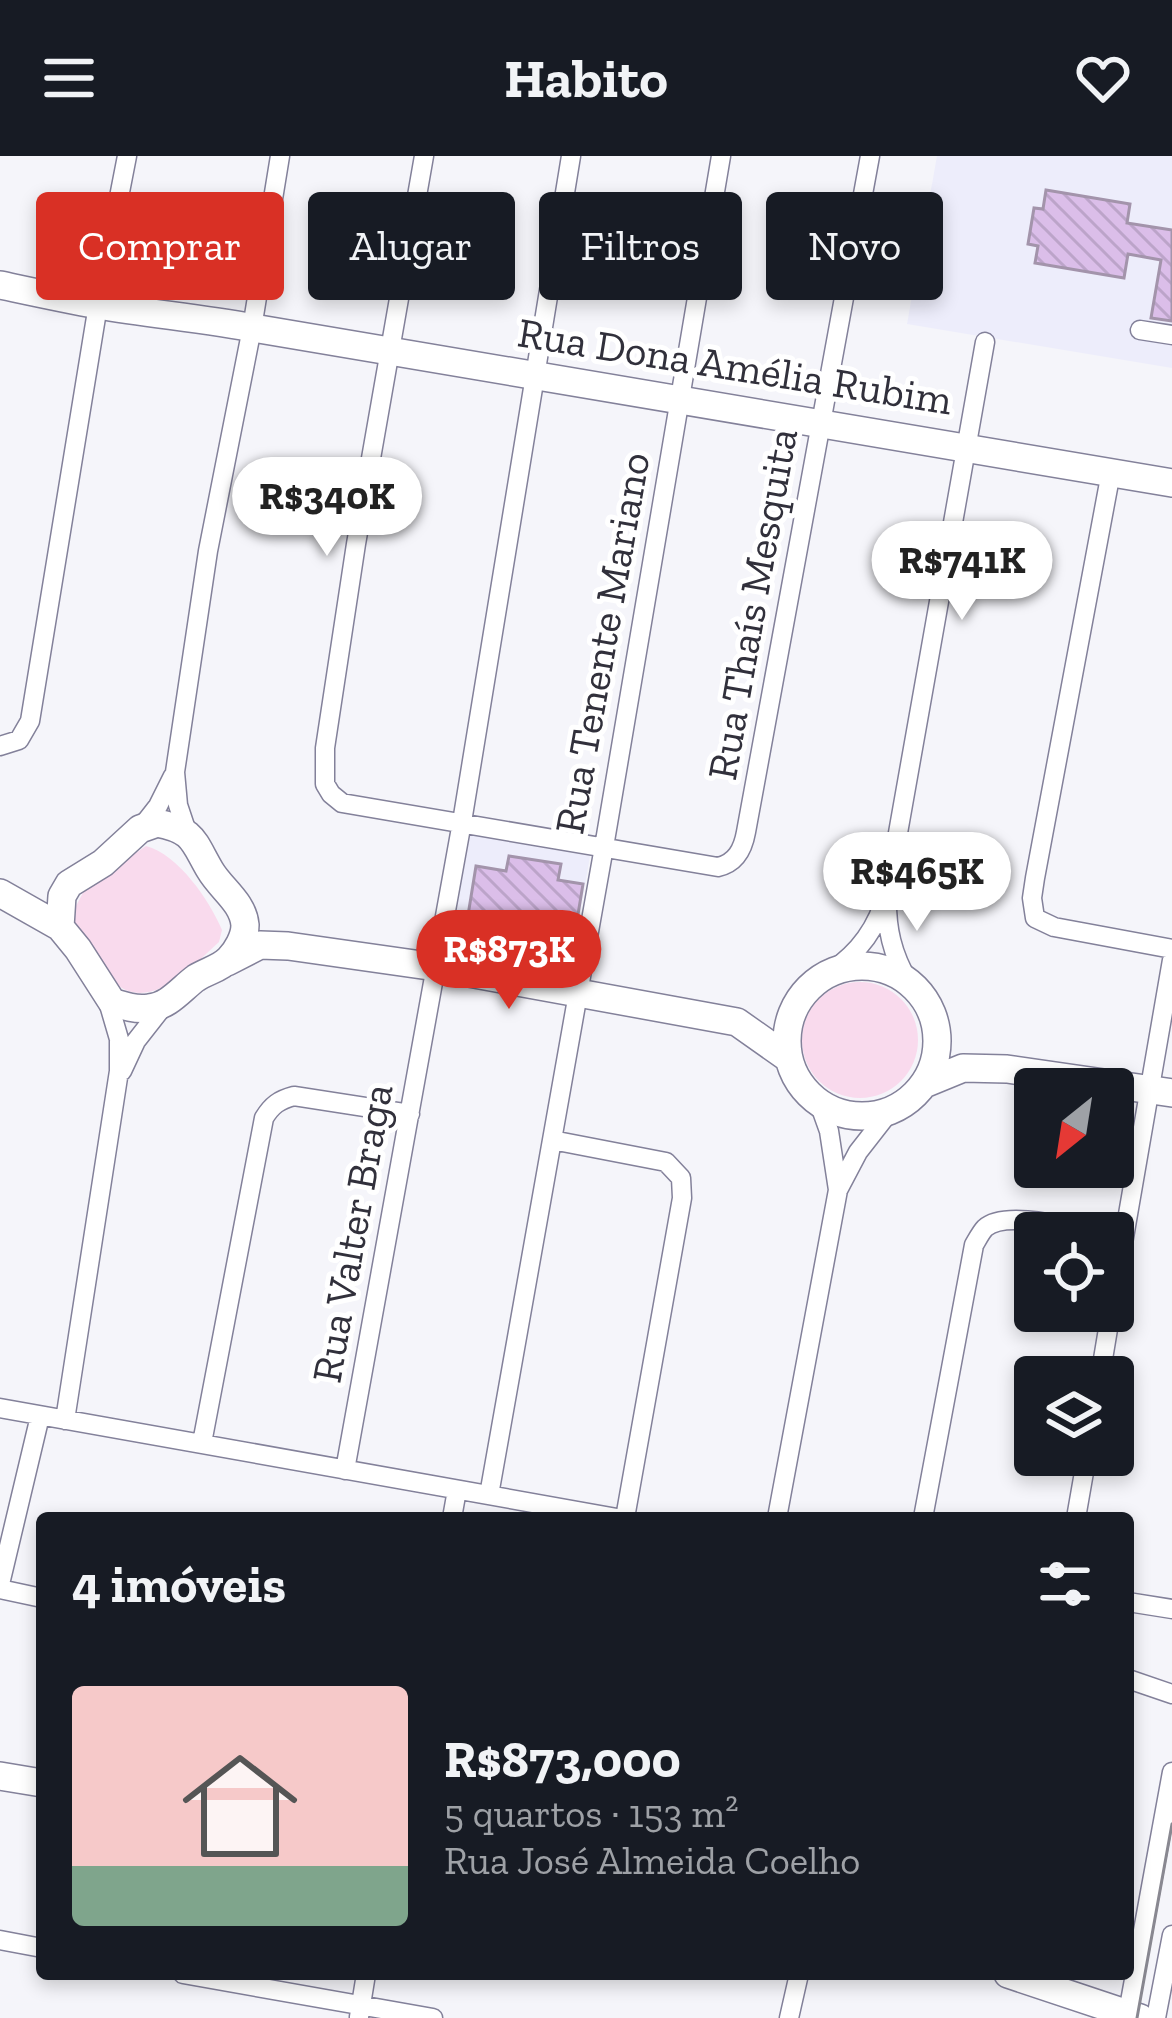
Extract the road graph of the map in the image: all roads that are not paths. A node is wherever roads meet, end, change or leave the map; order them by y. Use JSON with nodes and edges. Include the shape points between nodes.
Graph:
{"nodes":[{"id":1,"x":127,"y":156,"type":"edge"},
{"id":2,"x":280,"y":156,"type":"edge"},
{"id":3,"x":424,"y":156,"type":"edge"},
{"id":4,"x":571,"y":156,"type":"edge"},
{"id":5,"x":721,"y":156,"type":"edge"},
{"id":6,"x":870,"y":156,"type":"edge"},
{"id":7,"x":0,"y":285,"type":"edge"},
{"id":8,"x":98,"y":305,"type":"junction"},
{"id":9,"x":252,"y":328,"type":"junction"},
{"id":10,"x":1140,"y":330,"type":"dead end"},
{"id":11,"x":1172,"y":335,"type":"edge"},
{"id":12,"x":985,"y":342,"type":"dead end"},
{"id":13,"x":390,"y":353,"type":"junction"},
{"id":14,"x":533,"y":376,"type":"junction"},
{"id":15,"x":681,"y":400,"type":"junction"},
{"id":16,"x":822,"y":426,"type":"junction"},
{"id":17,"x":965,"y":446,"type":"junction"},
{"id":18,"x":1111,"y":472,"type":"junction"},
{"id":19,"x":1172,"y":483,"type":"edge"},
{"id":20,"x":0,"y":746,"type":"edge"},
{"id":21,"x":175,"y":772,"type":"junction"},
{"id":22,"x":462,"y":822,"type":"junction"},
{"id":23,"x":140,"y":829,"type":"junction"},
{"id":24,"x":187,"y":832,"type":"junction"},
{"id":25,"x":604,"y":847,"type":"junction"},
{"id":26,"x":0,"y":893,"type":"edge"},
{"id":27,"x":887,"y":895,"type":"junction"},
{"id":28,"x":60,"y":927,"type":"junction"},
{"id":29,"x":1172,"y":949,"type":"edge"},
{"id":30,"x":1172,"y":961,"type":"edge"},
{"id":31,"x":227,"y":962,"type":"junction"},
{"id":32,"x":436,"y":967,"type":"junction"},
{"id":33,"x":820,"y":979,"type":"junction"},
{"id":34,"x":909,"y":983,"type":"junction"},
{"id":35,"x":104,"y":992,"type":"junction"},
{"id":36,"x":578,"y":992,"type":"junction"},
{"id":37,"x":165,"y":1003,"type":"junction"},
{"id":38,"x":788,"y":1058,"type":"junction"},
{"id":39,"x":925,"y":1084,"type":"junction"},
{"id":40,"x":1162,"y":1092,"type":"edge"},
{"id":41,"x":116,"y":1099,"type":"junction"},
{"id":42,"x":819,"y":1103,"type":"junction"},
{"id":43,"x":890,"y":1111,"type":"junction"},
{"id":44,"x":410,"y":1114,"type":"junction"},
{"id":45,"x":552,"y":1140,"type":"junction"},
{"id":46,"x":838,"y":1190,"type":"junction"},
{"id":47,"x":1125,"y":1212,"type":"edge"},
{"id":48,"x":1014,"y":1220,"type":"edge"},
{"id":49,"x":0,"y":1408,"type":"edge"},
{"id":50,"x":40,"y":1416,"type":"junction"},
{"id":51,"x":65,"y":1420,"type":"junction"},
{"id":52,"x":202,"y":1443,"type":"junction"},
{"id":53,"x":345,"y":1470,"type":"junction"},
{"id":54,"x":1083,"y":1476,"type":"edge"},
{"id":55,"x":457,"y":1490,"type":"junction"},
{"id":56,"x":489,"y":1495,"type":"junction"},
{"id":57,"x":453,"y":1512,"type":"edge"},
{"id":58,"x":587,"y":1512,"type":"edge"},
{"id":59,"x":622,"y":1512,"type":"edge"},
{"id":60,"x":778,"y":1512,"type":"edge"},
{"id":61,"x":924,"y":1512,"type":"edge"},
{"id":62,"x":1077,"y":1512,"type":"edge"},
{"id":63,"x":0,"y":1586,"type":"edge"},
{"id":64,"x":36,"y":1596,"type":"edge"},
{"id":65,"x":1134,"y":1602,"type":"edge"},
{"id":66,"x":1172,"y":1609,"type":"edge"},
{"id":67,"x":1134,"y":1681,"type":"edge"},
{"id":68,"x":1172,"y":1694,"type":"edge"},
{"id":69,"x":1172,"y":1772,"type":"edge"},
{"id":70,"x":0,"y":1776,"type":"edge"},
{"id":71,"x":36,"y":1782,"type":"edge"},
{"id":72,"x":1172,"y":1935,"type":"edge"},
{"id":73,"x":0,"y":1940,"type":"edge"},
{"id":74,"x":36,"y":1947,"type":"edge"},
{"id":75,"x":210,"y":1980,"type":"edge"},
{"id":76,"x":365,"y":1980,"type":"edge"},
{"id":77,"x":798,"y":1980,"type":"edge"},
{"id":78,"x":1025,"y":1980,"type":"edge"},
{"id":79,"x":359,"y":2013,"type":"edge"},
{"id":80,"x":1133,"y":2017,"type":"edge"},
{"id":81,"x":433,"y":2018,"type":"edge"},
{"id":82,"x":790,"y":2018,"type":"edge"},
{"id":83,"x":1156,"y":2018,"type":"edge"}],
"edges":[{"from":1,"to":8,"type":"street"},
{"from":2,"to":9,"type":"street"},
{"from":3,"to":13,"type":"street","name":"Rua Thaís Mesquita"},
{"from":4,"to":14,"type":"street","name":"Rua Valter Braga"},
{"from":5,"to":15,"type":"street","name":"Rua Tenente Mariano"},
{"from":6,"to":16,"type":"street","name":"Rua Thaís Mesquita"},
{"from":7,"to":8,"type":"street","name":"Rua Dona Amélia Rubim"},
{"from":8,"to":9,"type":"street","name":"Rua Dona Amélia Rubim"},
{"from":8,"to":20,"type":"street","via":[[30,722],[19,740]]},
{"from":9,"to":13,"type":"street","name":"Rua Dona Amélia Rubim"},
{"from":9,"to":21,"type":"street"},
{"from":10,"to":11,"type":"street"},
{"from":12,"to":17,"type":"street"},
{"from":13,"to":14,"type":"street","name":"Rua Dona Amélia Rubim"},
{"from":13,"to":22,"type":"street","name":"Rua Thaís Mesquita","via":[[323,777],[342,803]]},
{"from":14,"to":15,"type":"street","name":"Rua Dona Amélia Rubim"},
{"from":14,"to":22,"type":"street","name":"Rua Valter Braga"},
{"from":15,"to":16,"type":"street","name":"Rua Dona Amélia Rubim"},
{"from":15,"to":25,"type":"street","name":"Rua Tenente Mariano"},
{"from":16,"to":17,"type":"street","name":"Rua Dona Amélia Rubim"},
{"from":16,"to":25,"type":"street","name":"Rua Thaís Mesquita","via":[[741,850],[718,867]]},
{"from":17,"to":18,"type":"street","name":"Rua Dona Amélia Rubim"},
{"from":17,"to":27,"type":"street"},
{"from":18,"to":19,"type":"street","name":"Rua Dona Amélia Rubim"},
{"from":18,"to":29,"type":"street","via":[[1032,910],[1054,927]]},
{"from":21,"to":23,"type":"street"},
{"from":21,"to":24,"type":"street"},
{"from":22,"to":25,"type":"street","name":"Rua Thaís Mesquita"},
{"from":22,"to":32,"type":"street","name":"Rua Valter Braga"},
{"from":23,"to":24,"type":"street","via":[[157,824]]},
{"from":23,"to":28,"type":"street","via":[[69,884]]},
{"from":24,"to":31,"type":"street","via":[[245,925]]},
{"from":25,"to":36,"type":"street","name":"Rua Tenente Mariano"},
{"from":26,"to":28,"type":"street"},
{"from":27,"to":33,"type":"street","via":[[853,956]]},
{"from":27,"to":34,"type":"street","via":[[890,938]]},
{"from":28,"to":35,"type":"street"},
{"from":30,"to":40,"type":"street"},
{"from":31,"to":32,"type":"street","via":[[260,945]]},
{"from":31,"to":37,"type":"street"},
{"from":32,"to":36,"type":"street"},
{"from":32,"to":44,"type":"street","name":"Rua Valter Braga"},
{"from":33,"to":34,"type":"street","via":[[865,966]]},
{"from":33,"to":38,"type":"street","via":[[794,1008]]},
{"from":34,"to":39,"type":"street","via":[[937,1037]]},
{"from":35,"to":37,"type":"street","via":[[132,1008]]},
{"from":35,"to":41,"type":"street","via":[[118,1039]]},
{"from":36,"to":38,"type":"street","via":[[737,1022]]},
{"from":36,"to":45,"type":"street","name":"Rua Tenente Mariano"},
{"from":37,"to":41,"type":"street","via":[[131,1050]]},
{"from":38,"to":42,"type":"street"},
{"from":39,"to":40,"type":"street","via":[[963,1068],[1007,1069]]},
{"from":39,"to":43,"type":"street"},
{"from":40,"to":47,"type":"street"},
{"from":41,"to":51,"type":"street"},
{"from":42,"to":43,"type":"street","via":[[867,1117]]},
{"from":42,"to":46,"type":"street"},
{"from":43,"to":46,"type":"street"},
{"from":44,"to":52,"type":"street","via":[[294,1096],[264,1118]]},
{"from":44,"to":53,"type":"street","name":"Rua Valter Braga"},
{"from":45,"to":56,"type":"street","name":"Rua Tenente Mariano"},
{"from":45,"to":59,"type":"street","via":[[666,1162],[681,1178]]},
{"from":46,"to":60,"type":"street"},
{"from":48,"to":61,"type":"street","via":[[990,1224],[974,1245]]},
{"from":49,"to":50,"type":"street"},
{"from":50,"to":51,"type":"street"},
{"from":50,"to":63,"type":"street"},
{"from":51,"to":52,"type":"street"},
{"from":52,"to":53,"type":"street"},
{"from":53,"to":55,"type":"street"},
{"from":54,"to":62,"type":"street"},
{"from":55,"to":56,"type":"street"},
{"from":55,"to":57,"type":"street"},
{"from":56,"to":58,"type":"street"},
{"from":63,"to":64,"type":"street"},
{"from":65,"to":66,"type":"street"},
{"from":67,"to":68,"type":"street"},
{"from":69,"to":80,"type":"street"},
{"from":70,"to":71,"type":"street"},
{"from":72,"to":83,"type":"street"},
{"from":73,"to":74,"type":"street"},
{"from":75,"to":79,"type":"street"},
{"from":76,"to":79,"type":"street"},
{"from":77,"to":82,"type":"street"},
{"from":78,"to":80,"type":"street"},
{"from":79,"to":81,"type":"street"}]}
